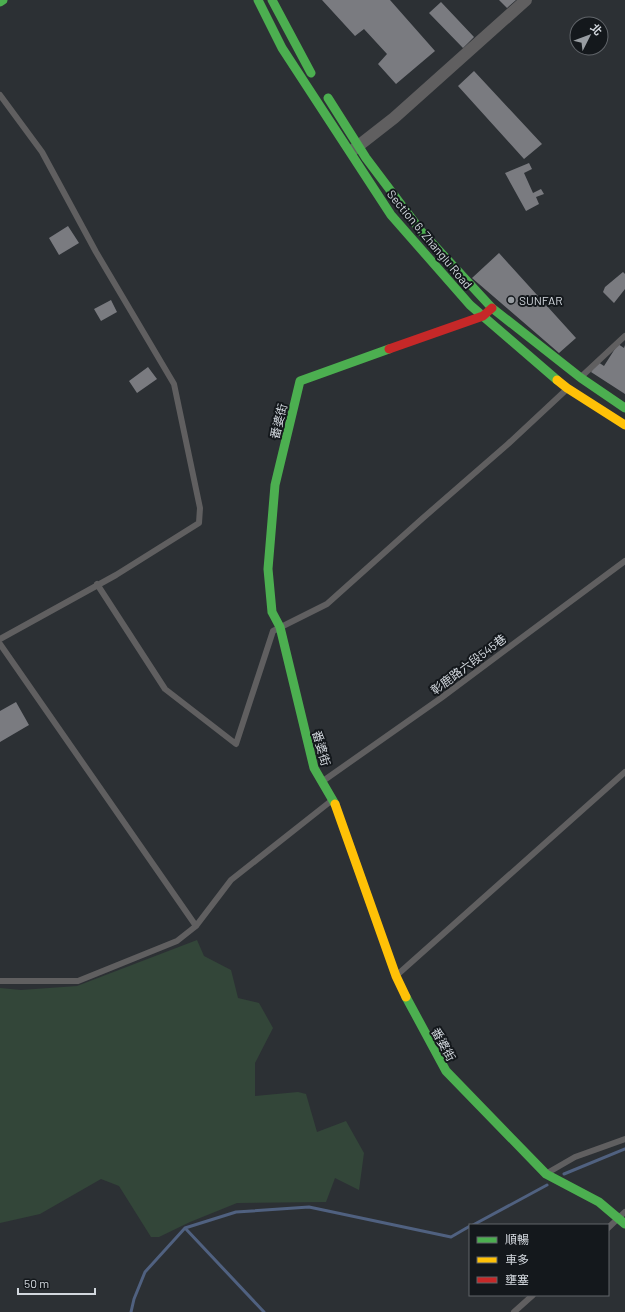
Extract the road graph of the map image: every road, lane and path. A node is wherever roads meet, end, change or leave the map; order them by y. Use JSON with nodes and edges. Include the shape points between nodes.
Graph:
{"nodes":[{"id":1,"x":3,"y":0,"type":"edge"},
{"id":2,"x":258,"y":0,"type":"edge"},
{"id":3,"x":272,"y":0,"type":"edge"},
{"id":4,"x":526,"y":0,"type":"edge"},
{"id":5,"x":0,"y":2,"type":"edge"},
{"id":6,"x":314,"y":78,"type":"dead end"},
{"id":7,"x":322,"y":90,"type":"dead end"},
{"id":8,"x":0,"y":94,"type":"edge"},
{"id":9,"x":354,"y":150,"type":"junction"},
{"id":10,"x":492,"y":308,"type":"junction"},
{"id":11,"x":483,"y":316,"type":"junction"},
{"id":12,"x":625,"y":336,"type":"edge"},
{"id":13,"x":574,"y":383,"type":"junction"},
{"id":14,"x":625,"y":408,"type":"edge"},
{"id":15,"x":625,"y":425,"type":"edge"},
{"id":16,"x":625,"y":561,"type":"edge"},
{"id":17,"x":97,"y":584,"type":"junction"},
{"id":18,"x":280,"y":627,"type":"junction"},
{"id":19,"x":0,"y":639,"type":"edge"},
{"id":20,"x":0,"y":644,"type":"edge"},
{"id":21,"x":625,"y":772,"type":"edge"},
{"id":22,"x":322,"y":782,"type":"junction"},
{"id":23,"x":333,"y":799,"type":"junction"},
{"id":24,"x":196,"y":926,"type":"junction"},
{"id":25,"x":396,"y":976,"type":"junction"},
{"id":26,"x":0,"y":981,"type":"edge"},
{"id":27,"x":625,"y":1139,"type":"edge"},
{"id":28,"x":546,"y":1174,"type":"junction"},
{"id":29,"x":623,"y":1218,"type":"edge"},
{"id":30,"x":609,"y":1227,"type":"edge"},
{"id":31,"x":532,"y":1296,"type":"edge"},
{"id":32,"x":514,"y":1312,"type":"edge"}],
"edges":[{"from":1,"to":5,"type":"street"},
{"from":2,"to":9,"type":"street","name":"Section 6, Zhanglu Road","via":[[282,48]]},
{"from":3,"to":6,"type":"street"},
{"from":4,"to":9,"type":"street","via":[[394,118]]},
{"from":7,"to":9,"type":"street","name":"Section 6, Zhanglu Road"},
{"from":8,"to":17,"type":"lane","via":[[42,152],[96,252],[174,384],[200,508],[199,523],[116,575]]},
{"from":9,"to":10,"type":"street","name":"Section 6, Zhanglu Road","via":[[421,231]]},
{"from":9,"to":11,"type":"street","name":"Section 6, Zhanglu Road","via":[[391,215],[470,305]]},
{"from":10,"to":11,"type":"street","name":"番婆街"},
{"from":10,"to":13,"type":"street","name":"Section 6, Zhanglu Road"},
{"from":11,"to":13,"type":"street","name":"Section 6, Zhanglu Road"},
{"from":11,"to":18,"type":"street","name":"番婆街","via":[[300,381],[275,486],[268,569],[272,612]]},
{"from":12,"to":13,"type":"lane"},
{"from":13,"to":14,"type":"street","name":"Section 6, Zhanglu Road"},
{"from":13,"to":15,"type":"street","name":"Section 6, Zhanglu Road"},
{"from":13,"to":18,"type":"lane","via":[[327,604]]},
{"from":16,"to":22,"type":"lane","name":"彰鹿路六段545巷","via":[[441,698]]},
{"from":17,"to":18,"type":"lane","via":[[166,689],[236,744],[273,631]]},
{"from":17,"to":19,"type":"lane"},
{"from":18,"to":22,"type":"street","name":"番婆街","via":[[314,768]]},
{"from":20,"to":24,"type":"lane"},
{"from":21,"to":25,"type":"lane"},
{"from":22,"to":23,"type":"street","name":"番婆街"},
{"from":23,"to":24,"type":"lane","via":[[231,880]]},
{"from":23,"to":25,"type":"street","name":"番婆街"},
{"from":24,"to":26,"type":"lane","via":[[176,941],[78,981]]},
{"from":25,"to":28,"type":"street","name":"番婆街","via":[[446,1071]]},
{"from":27,"to":28,"type":"lane","via":[[575,1157]]},
{"from":28,"to":29,"type":"street","name":"番婆街"},
{"from":29,"to":30,"type":"lane"},
{"from":31,"to":32,"type":"lane"}]}
